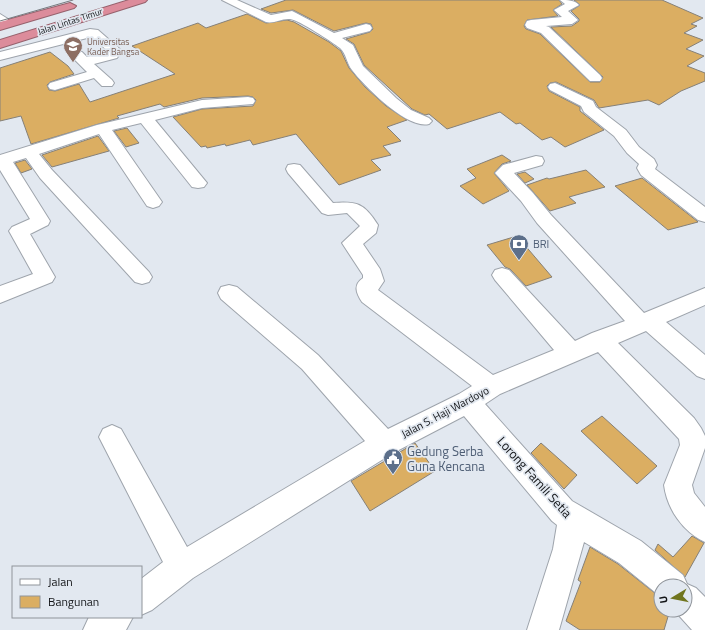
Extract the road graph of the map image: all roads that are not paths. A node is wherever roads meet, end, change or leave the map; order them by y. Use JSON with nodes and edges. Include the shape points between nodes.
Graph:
{"nodes":[{"id":1,"x":114,"y":0,"type":"edge"},
{"id":2,"x":141,"y":0,"type":"edge"},
{"id":3,"x":228,"y":0,"type":"edge"},
{"id":4,"x":566,"y":0,"type":"edge"},
{"id":5,"x":84,"y":2,"type":"dead end"},
{"id":6,"x":66,"y":6,"type":"edge"},
{"id":7,"x":102,"y":11,"type":"junction"},
{"id":8,"x":0,"y":21,"type":"edge"},
{"id":9,"x":48,"y":28,"type":"junction"},
{"id":10,"x":366,"y":28,"type":"dead end"},
{"id":11,"x":0,"y":34,"type":"edge"},
{"id":12,"x":333,"y":37,"type":"junction"},
{"id":13,"x":62,"y":41,"type":"junction"},
{"id":14,"x":0,"y":44,"type":"edge"},
{"id":15,"x":0,"y":56,"type":"edge"},
{"id":16,"x":85,"y":62,"type":"junction"},
{"id":17,"x":96,"y":73,"type":"junction"},
{"id":18,"x":595,"y":78,"type":"dead end"},
{"id":19,"x":107,"y":83,"type":"dead end"},
{"id":20,"x":55,"y":86,"type":"dead end"},
{"id":21,"x":555,"y":87,"type":"dead end"},
{"id":22,"x":248,"y":101,"type":"dead end"},
{"id":23,"x":145,"y":118,"type":"junction"},
{"id":24,"x":424,"y":122,"type":"dead end"},
{"id":25,"x":103,"y":128,"type":"junction"},
{"id":26,"x":29,"y":151,"type":"junction"},
{"id":27,"x":2,"y":160,"type":"edge"},
{"id":28,"x":536,"y":161,"type":"dead end"},
{"id":29,"x":294,"y":169,"type":"dead end"},
{"id":30,"x":198,"y":183,"type":"dead end"},
{"id":31,"x":153,"y":202,"type":"dead end"},
{"id":32,"x":705,"y":216,"type":"edge"},
{"id":33,"x":502,"y":275,"type":"dead end"},
{"id":34,"x":142,"y":276,"type":"dead end"},
{"id":35,"x":229,"y":293,"type":"dead end"},
{"id":36,"x":0,"y":295,"type":"edge"},
{"id":37,"x":705,"y":296,"type":"edge"},
{"id":38,"x":646,"y":323,"type":"junction"},
{"id":39,"x":600,"y":339,"type":"junction"},
{"id":40,"x":570,"y":352,"type":"junction"},
{"id":41,"x":705,"y":369,"type":"edge"},
{"id":42,"x":480,"y":394,"type":"junction"},
{"id":43,"x":112,"y":438,"type":"dead end"},
{"id":44,"x":384,"y":444,"type":"junction"},
{"id":45,"x":574,"y":519,"type":"junction"},
{"id":46,"x":705,"y":527,"type":"edge"},
{"id":47,"x":182,"y":567,"type":"junction"},
{"id":48,"x":662,"y":578,"type":"edge"},
{"id":49,"x":142,"y":598,"type":"edge"},
{"id":50,"x":693,"y":607,"type":"edge"},
{"id":51,"x":116,"y":618,"type":"edge"},
{"id":52,"x":705,"y":620,"type":"edge"},
{"id":53,"x":100,"y":630,"type":"edge"},
{"id":54,"x":542,"y":630,"type":"edge"}],
"edges":[{"from":1,"to":6,"type":"highway"},
{"from":2,"to":7,"type":"highway","name":"Jalan Lintas Timur"},
{"from":3,"to":12,"type":"street","via":[[271,19],[292,16]]},
{"from":4,"to":18,"type":"street","via":[[573,6],[560,10],[572,20],[531,25],[545,30]]},
{"from":5,"to":6,"type":"highway"},
{"from":6,"to":7,"type":"highway"},
{"from":6,"to":8,"type":"highway"},
{"from":6,"to":11,"type":"highway"},
{"from":7,"to":9,"type":"highway","name":"Jalan Lintas Timur"},
{"from":9,"to":13,"type":"street"},
{"from":9,"to":14,"type":"highway","name":"Jalan Lintas Timur"},
{"from":10,"to":12,"type":"street"},
{"from":12,"to":24,"type":"street","via":[[348,48],[357,68],[391,101],[406,113]]},
{"from":13,"to":15,"type":"street","via":[[41,44]]},
{"from":13,"to":16,"type":"street"},
{"from":13,"to":16,"type":"street","via":[[94,33],[116,51],[112,55]]},
{"from":16,"to":17,"type":"street"},
{"from":17,"to":19,"type":"street"},
{"from":17,"to":20,"type":"street"},
{"from":21,"to":32,"type":"street","via":[[588,104],[589,109],[620,133],[633,150],[650,165],[645,169]]},
{"from":22,"to":23,"type":"street","via":[[202,104]]},
{"from":23,"to":25,"type":"street"},
{"from":23,"to":30,"type":"street"},
{"from":25,"to":26,"type":"street"},
{"from":25,"to":31,"type":"street"},
{"from":26,"to":27,"type":"street"},
{"from":26,"to":34,"type":"street","via":[[46,174]]},
{"from":27,"to":36,"type":"street","via":[[41,221],[19,232],[45,277]]},
{"from":28,"to":38,"type":"street","via":[[504,173],[544,219]]},
{"from":29,"to":42,"type":"street","name":"Lorong Famili Setia","via":[[328,208],[352,208],[369,225],[369,229],[352,243],[373,274],[374,281],[367,286],[370,296]]},
{"from":33,"to":40,"type":"street"},
{"from":35,"to":44,"type":"street","via":[[310,362]]},
{"from":37,"to":38,"type":"street","name":"Jalan S. Haji Wardoyo"},
{"from":38,"to":39,"type":"street","name":"Jalan S. Haji Wardoyo"},
{"from":38,"to":41,"type":"street"},
{"from":39,"to":40,"type":"street","name":"Jalan S. Haji Wardoyo"},
{"from":39,"to":46,"type":"street","via":[[692,436],[693,445],[678,485],[678,492],[687,509]]},
{"from":40,"to":42,"type":"street","name":"Jalan S. Haji Wardoyo"},
{"from":42,"to":44,"type":"street","name":"Jalan S. Haji Wardoyo"},
{"from":42,"to":45,"type":"street","name":"Lorong Famili Setia","via":[[562,511]]},
{"from":43,"to":47,"type":"street"},
{"from":44,"to":47,"type":"street","name":"Jalan S. Haji Wardoyo"},
{"from":45,"to":48,"type":"street","via":[[630,552]]},
{"from":45,"to":54,"type":"street","name":"Lorong Famili Setia","via":[[568,549]]},
{"from":47,"to":49,"type":"street","name":"Jalan S. Haji Wardoyo"},
{"from":50,"to":52,"type":"street"},
{"from":51,"to":53,"type":"street"}]}
